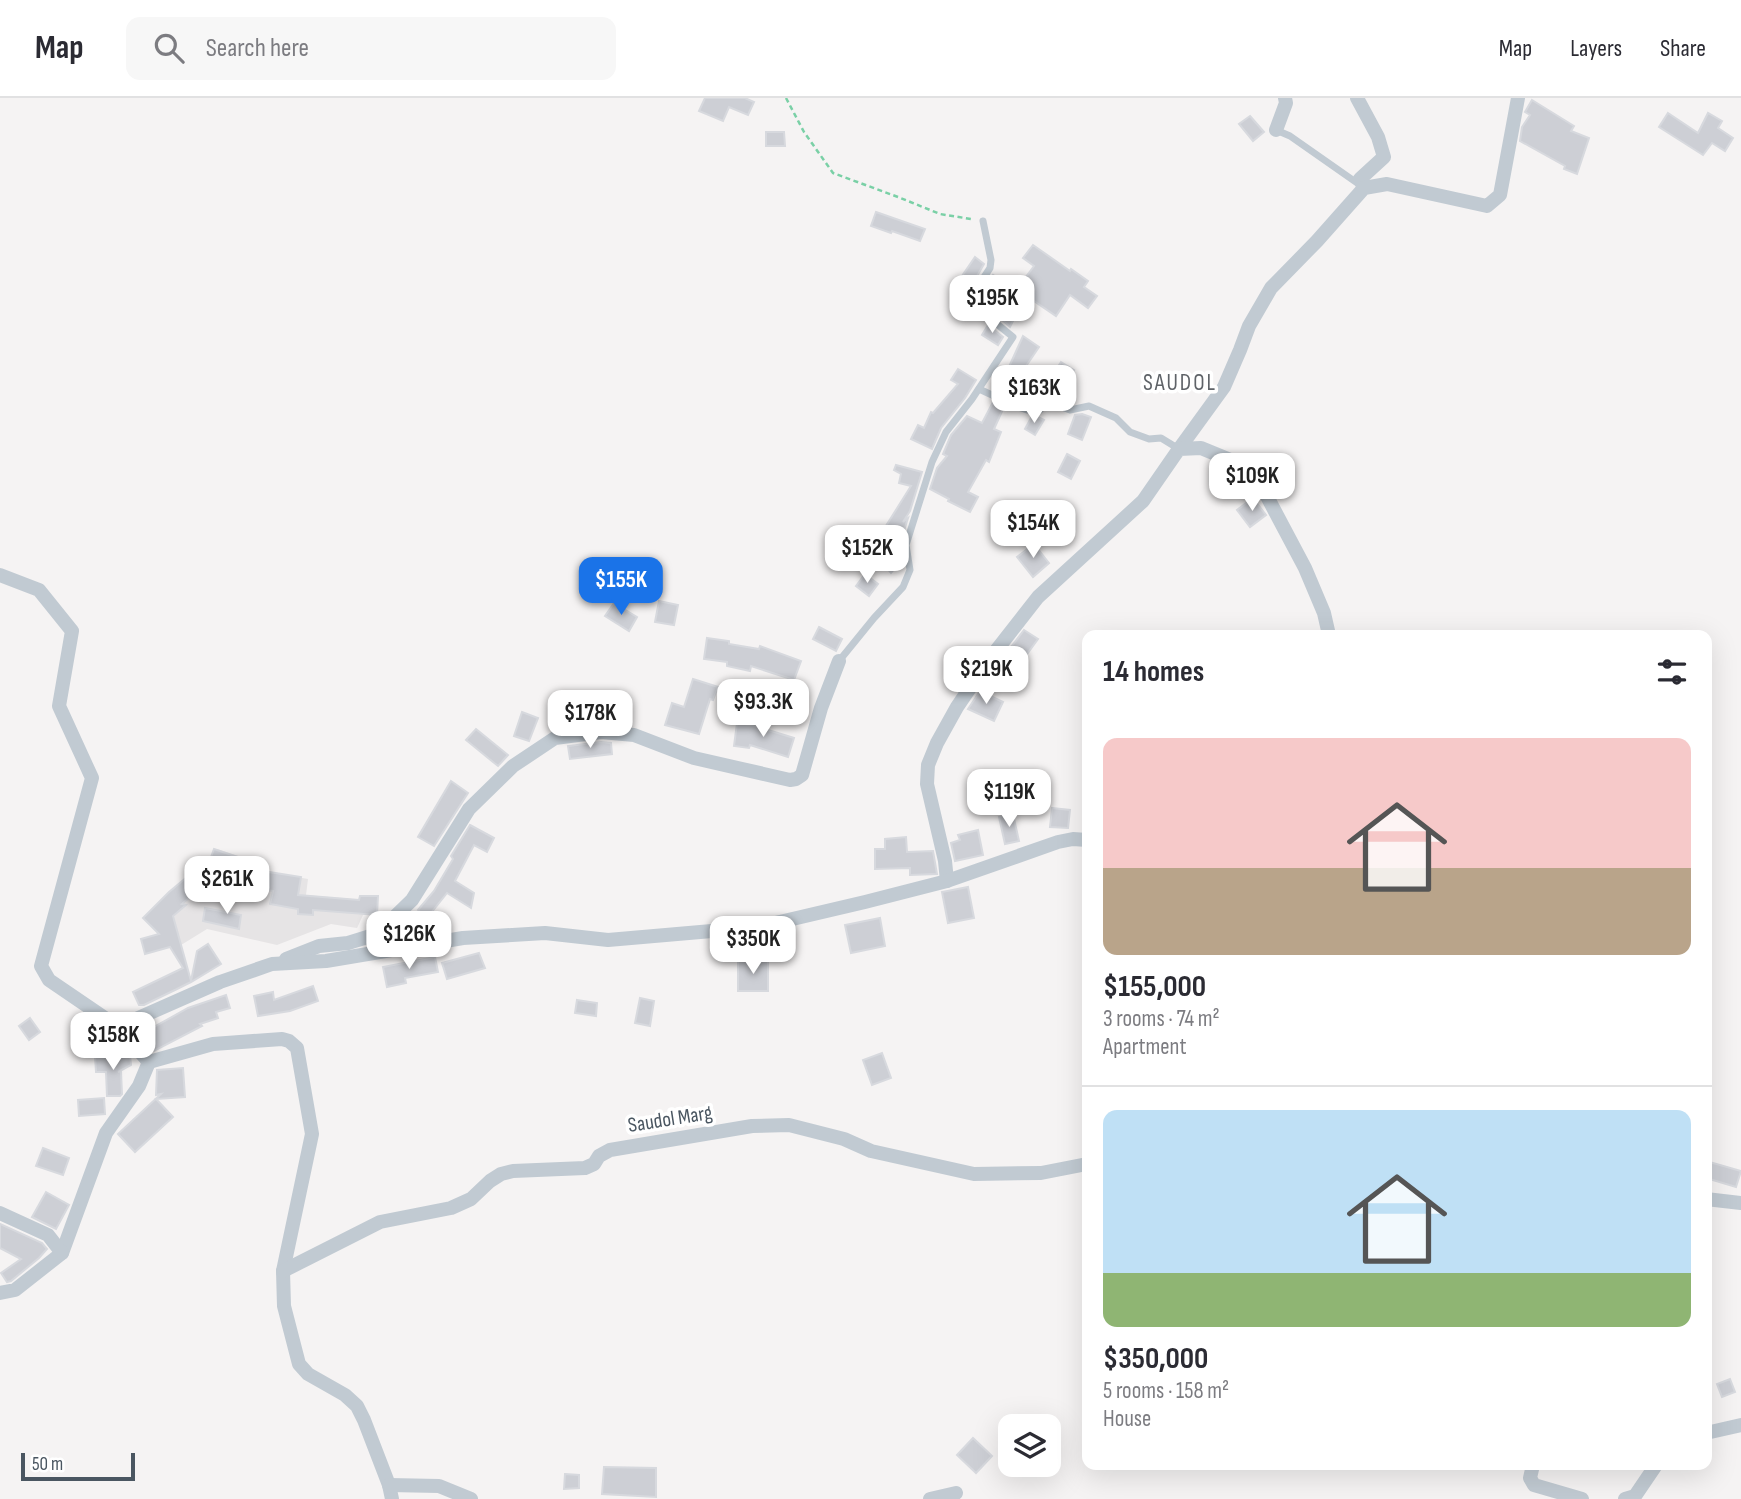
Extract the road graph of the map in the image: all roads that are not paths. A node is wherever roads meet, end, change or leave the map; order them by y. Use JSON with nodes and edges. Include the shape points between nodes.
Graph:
{"nodes":[{"id":1,"x":1285,"y":98,"type":"edge"},
{"id":2,"x":1357,"y":98,"type":"edge"},
{"id":3,"x":1518,"y":98,"type":"edge"},
{"id":4,"x":1276,"y":130,"type":"joint"},
{"id":5,"x":1364,"y":188,"type":"junction"},
{"id":6,"x":983,"y":221,"type":"road end"},
{"id":7,"x":979,"y":389,"type":"junction"},
{"id":8,"x":1179,"y":449,"type":"junction"},
{"id":9,"x":0,"y":575,"type":"edge"},
{"id":10,"x":1328,"y":630,"type":"edge"},
{"id":11,"x":839,"y":661,"type":"joint"},
{"id":12,"x":1082,"y":840,"type":"edge"},
{"id":13,"x":947,"y":881,"type":"junction"},
{"id":14,"x":272,"y":964,"type":"junction"},
{"id":15,"x":118,"y":1027,"type":"junction"},
{"id":16,"x":149,"y":1062,"type":"junction"},
{"id":17,"x":1082,"y":1165,"type":"edge"},
{"id":18,"x":1712,"y":1200,"type":"edge"},
{"id":19,"x":1741,"y":1203,"type":"edge"},
{"id":20,"x":0,"y":1213,"type":"edge"},
{"id":21,"x":62,"y":1253,"type":"junction"},
{"id":22,"x":283,"y":1271,"type":"junction"},
{"id":23,"x":0,"y":1293,"type":"edge"},
{"id":24,"x":1741,"y":1424,"type":"edge"},
{"id":25,"x":1712,"y":1431,"type":"edge"},
{"id":26,"x":1532,"y":1470,"type":"edge"},
{"id":27,"x":1653,"y":1470,"type":"edge"},
{"id":28,"x":390,"y":1492,"type":"edge"},
{"id":29,"x":956,"y":1493,"type":"dead end"},
{"id":30,"x":471,"y":1499,"type":"edge"},
{"id":31,"x":929,"y":1499,"type":"edge"},
{"id":32,"x":1582,"y":1499,"type":"edge"},
{"id":33,"x":1625,"y":1499,"type":"edge"}],
"edges":[{"from":1,"to":4,"type":"street"},
{"from":2,"to":5,"type":"street","via":[[1384,157],[1360,178]]},
{"from":3,"to":5,"type":"street","via":[[1500,195],[1487,206],[1387,184]]},
{"from":4,"to":5,"type":"lane"},
{"from":5,"to":8,"type":"street","via":[[1270,288],[1224,387]]},
{"from":6,"to":7,"type":"lane","via":[[991,260],[979,285],[1001,302],[992,320],[1013,337]]},
{"from":7,"to":8,"type":"lane","via":[[1027,410],[1040,410],[1047,402],[1070,410],[1089,406],[1116,418],[1130,432],[1161,438]]},
{"from":7,"to":11,"type":"lane","via":[[946,432],[932,462],[906,545],[910,570],[903,587]]},
{"from":8,"to":10,"type":"street","via":[[1201,448],[1240,464],[1261,485],[1306,568]]},
{"from":8,"to":13,"type":"street","via":[[1143,501],[1038,597],[991,657],[937,743],[928,765],[927,784]]},
{"from":9,"to":15,"type":"street","via":[[39,590],[72,631],[59,706],[92,778],[41,966],[49,980]]},
{"from":11,"to":14,"type":"street","via":[[802,775],[796,779],[694,758],[634,735],[601,732],[555,737],[513,766],[469,809],[412,900],[377,934],[319,946]]},
{"from":12,"to":13,"type":"street","via":[[1058,842]]},
{"from":13,"to":14,"type":"street","via":[[758,927],[608,940],[545,933],[463,938],[326,961]]},
{"from":14,"to":15,"type":"street"},
{"from":15,"to":16,"type":"street"},
{"from":16,"to":21,"type":"street","via":[[139,1086],[106,1133]]},
{"from":16,"to":22,"type":"street","via":[[213,1044],[282,1039],[297,1048],[312,1134]]},
{"from":17,"to":22,"type":"street","name":"Saudol Marg","via":[[1041,1173],[974,1174],[872,1151],[789,1125],[752,1126],[610,1150],[586,1168],[501,1174],[471,1199],[451,1208],[380,1222]]},
{"from":18,"to":19,"type":"street"},
{"from":20,"to":21,"type":"street","via":[[48,1235]]},
{"from":21,"to":23,"type":"street","via":[[15,1290]]},
{"from":22,"to":28,"type":"street","via":[[284,1306],[299,1364],[357,1406]]},
{"from":24,"to":25,"type":"street"},
{"from":26,"to":32,"type":"street","via":[[1534,1485]]},
{"from":27,"to":33,"type":"street","via":[[1635,1496]]},
{"from":28,"to":30,"type":"street","via":[[439,1486]]},
{"from":29,"to":31,"type":"street"}]}
